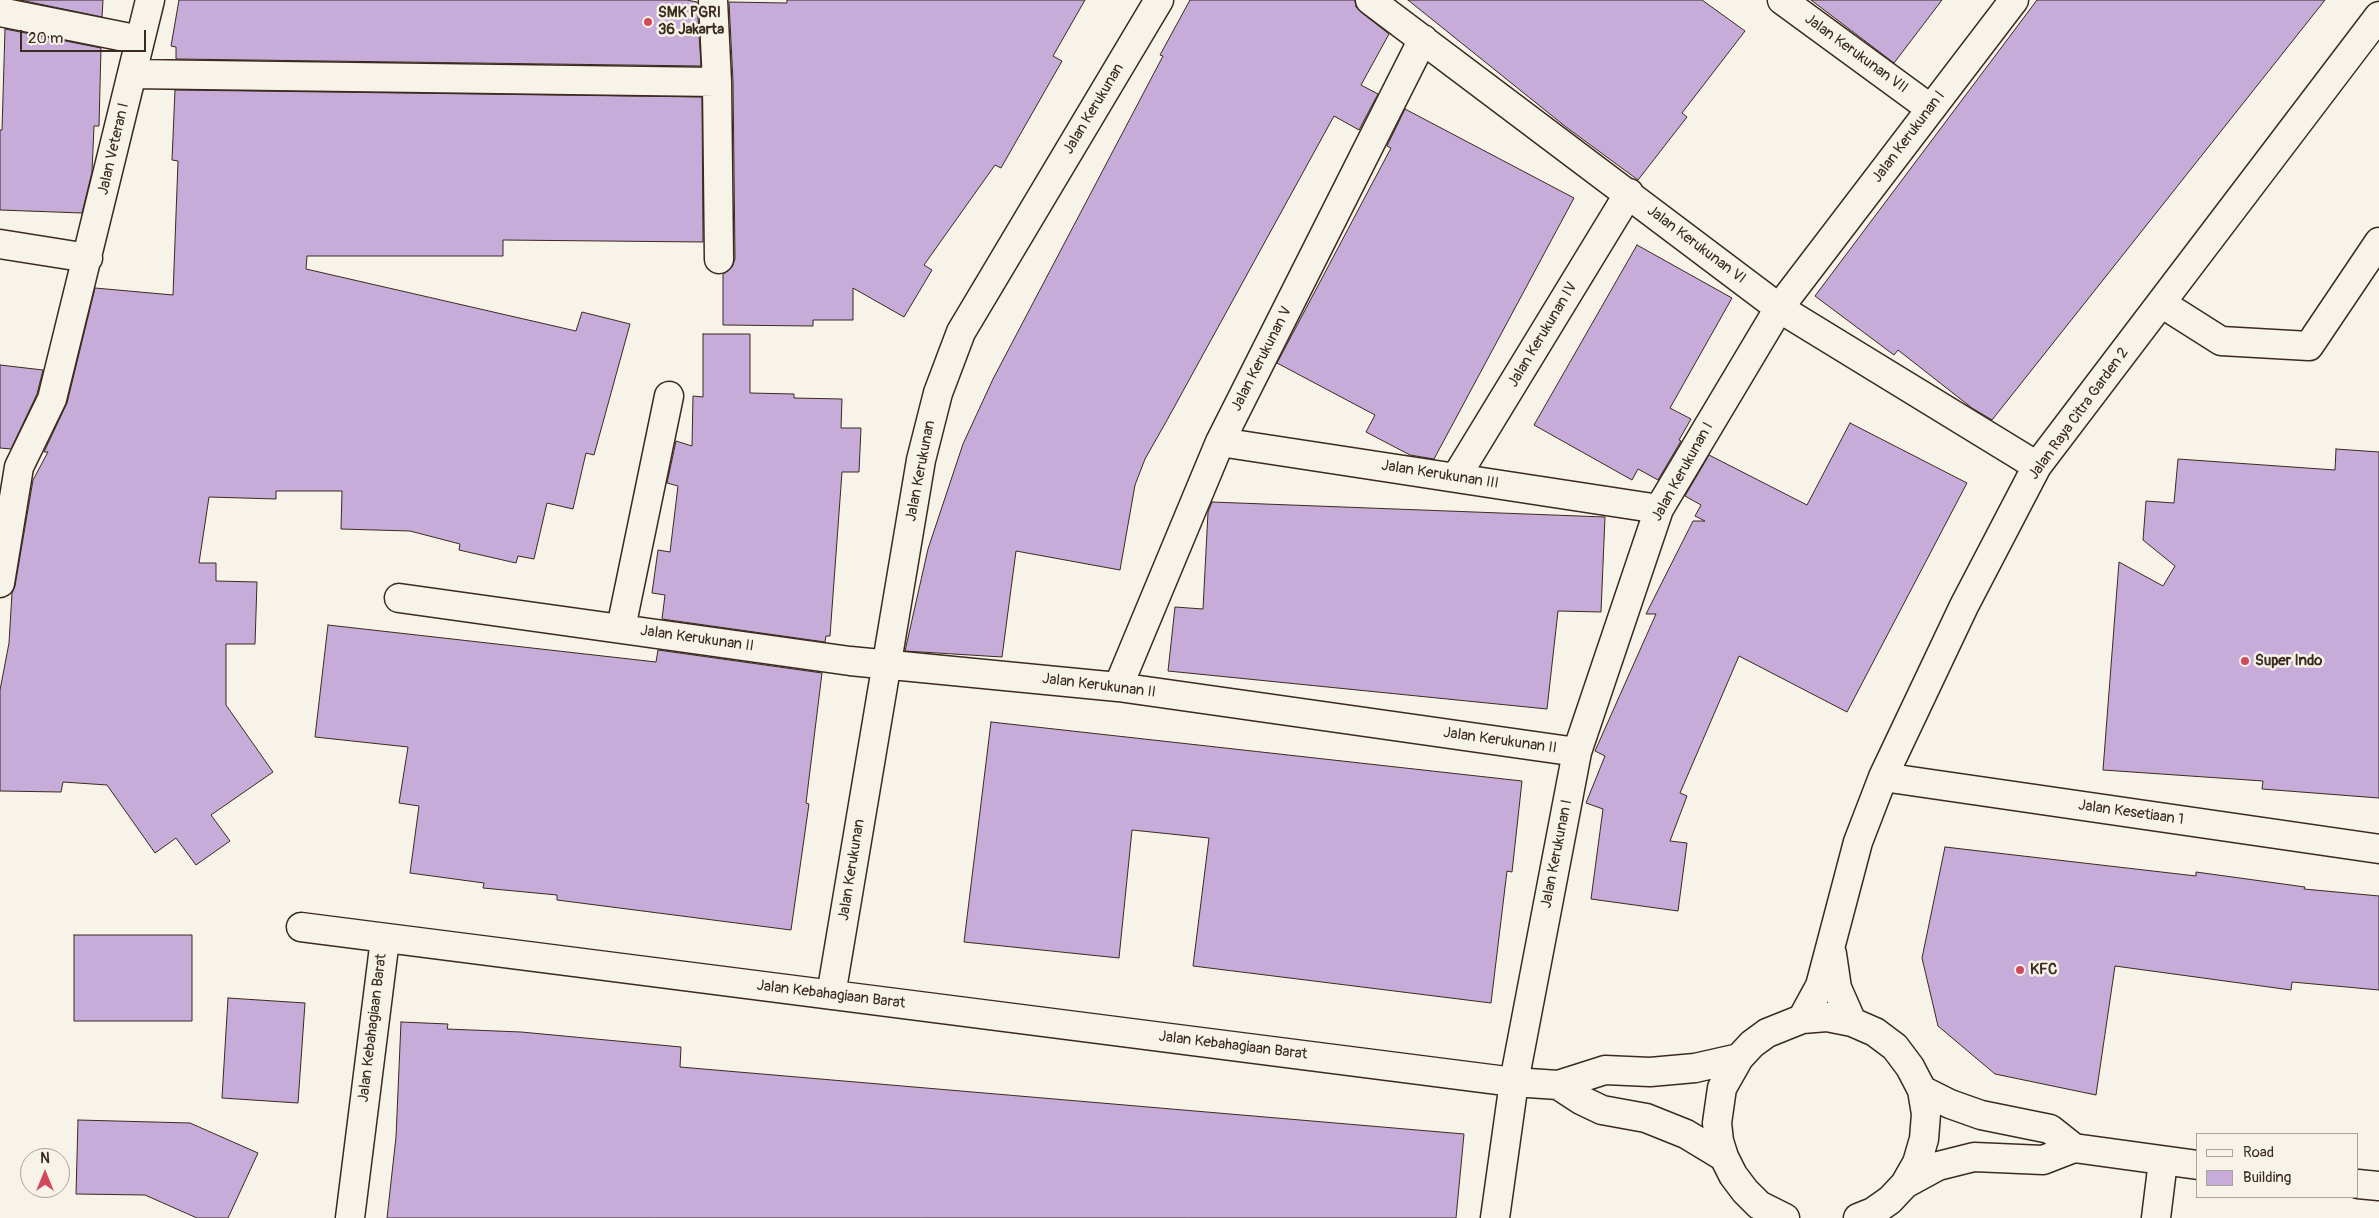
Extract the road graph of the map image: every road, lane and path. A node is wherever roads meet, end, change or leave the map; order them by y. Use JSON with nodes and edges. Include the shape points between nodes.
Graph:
{"nodes":[{"id":1,"x":150,"y":0,"type":"edge"},
{"id":2,"x":713,"y":0,"type":"edge"},
{"id":3,"x":1159,"y":0,"type":"edge"},
{"id":4,"x":1370,"y":0,"type":"edge"},
{"id":5,"x":1782,"y":0,"type":"edge"},
{"id":6,"x":2014,"y":0,"type":"edge"},
{"id":7,"x":0,"y":12,"type":"edge"},
{"id":8,"x":2379,"y":16,"type":"edge"},
{"id":9,"x":1423,"y":39,"type":"junction"},
{"id":10,"x":140,"y":40,"type":"junction"},
{"id":11,"x":132,"y":74,"type":"junction"},
{"id":12,"x":717,"y":82,"type":"junction"},
{"id":13,"x":1931,"y":109,"type":"junction"},
{"id":14,"x":1629,"y":193,"type":"junction"},
{"id":15,"x":2379,"y":242,"type":"edge"},
{"id":16,"x":0,"y":244,"type":"edge"},
{"id":17,"x":88,"y":258,"type":"junction"},
{"id":18,"x":719,"y":259,"type":"dead end"},
{"id":19,"x":2161,"y":303,"type":"junction"},
{"id":20,"x":1779,"y":308,"type":"junction"},
{"id":21,"x":669,"y":396,"type":"dead end"},
{"id":22,"x":1220,"y":442,"type":"junction"},
{"id":23,"x":9,"y":465,"type":"edge"},
{"id":24,"x":2037,"y":466,"type":"junction"},
{"id":25,"x":1456,"y":477,"type":"junction"},
{"id":26,"x":1659,"y":509,"type":"junction"},
{"id":27,"x":0,"y":583,"type":"edge"},
{"id":28,"x":399,"y":598,"type":"dead end"},
{"id":29,"x":621,"y":628,"type":"junction"},
{"id":30,"x":886,"y":663,"type":"junction"},
{"id":31,"x":1118,"y":687,"type":"junction"},
{"id":32,"x":1577,"y":752,"type":"junction"},
{"id":33,"x":1883,"y":776,"type":"junction"},
{"id":34,"x":2379,"y":849,"type":"edge"},
{"id":35,"x":301,"y":927,"type":"dead end"},
{"id":36,"x":384,"y":939,"type":"junction"},
{"id":37,"x":1831,"y":943,"type":"junction"},
{"id":38,"x":831,"y":995,"type":"junction"},
{"id":39,"x":1802,"y":1020,"type":"junction"},
{"id":40,"x":1852,"y":1022,"type":"junction"},
{"id":41,"x":1739,"y":1058,"type":"junction"},
{"id":42,"x":1514,"y":1082,"type":"junction"},
{"id":43,"x":1558,"y":1085,"type":"junction"},
{"id":44,"x":1922,"y":1090,"type":"junction"},
{"id":45,"x":2074,"y":1148,"type":"junction"},
{"id":46,"x":1724,"y":1157,"type":"junction"},
{"id":47,"x":2163,"y":1161,"type":"junction"},
{"id":48,"x":2196,"y":1165,"type":"edge"},
{"id":49,"x":1905,"y":1184,"type":"junction"},
{"id":50,"x":2359,"y":1184,"type":"edge"},
{"id":51,"x":2379,"y":1186,"type":"edge"},
{"id":52,"x":1780,"y":1217,"type":"edge"},
{"id":53,"x":350,"y":1218,"type":"edge"},
{"id":54,"x":1495,"y":1218,"type":"edge"},
{"id":55,"x":1858,"y":1218,"type":"edge"},
{"id":56,"x":2156,"y":1218,"type":"edge"}],
"edges":[{"from":1,"to":10,"type":"street","name":"Jalan Veteran I"},
{"from":2,"to":12,"type":"street"},
{"from":3,"to":30,"type":"street","name":"Jalan Kerukunan","via":[[962,332],[938,393],[921,460]]},
{"from":4,"to":9,"type":"street","name":"Jalan Kerukunan VI"},
{"from":5,"to":13,"type":"street","name":"Jalan Kerukunan VII"},
{"from":6,"to":13,"type":"street","name":"Jalan Kerukunan I"},
{"from":7,"to":10,"type":"street"},
{"from":8,"to":19,"type":"street","name":"Jalan Raya Citra Garden 2"},
{"from":9,"to":14,"type":"street","name":"Jalan Kerukunan VI"},
{"from":9,"to":22,"type":"street","name":"Jalan Kerukunan V"},
{"from":10,"to":11,"type":"street","name":"Jalan Veteran I"},
{"from":11,"to":12,"type":"street"},
{"from":11,"to":17,"type":"street","name":"Jalan Veteran I"},
{"from":12,"to":18,"type":"street"},
{"from":13,"to":20,"type":"street","name":"Jalan Kerukunan I"},
{"from":14,"to":20,"type":"street","name":"Jalan Kerukunan VI"},
{"from":14,"to":25,"type":"street","name":"Jalan Kerukunan IV"},
{"from":15,"to":19,"type":"street","via":[[2309,346],[2221,341]]},
{"from":16,"to":17,"type":"street"},
{"from":17,"to":23,"type":"street","name":"Jalan Veteran I","via":[[52,399]]},
{"from":19,"to":24,"type":"street","name":"Jalan Raya Citra Garden 2"},
{"from":20,"to":24,"type":"street","name":"Jalan Kerukunan VI"},
{"from":20,"to":26,"type":"street","name":"Jalan Kerukunan I"},
{"from":21,"to":29,"type":"street","name":"Jalan Kerukunan II"},
{"from":22,"to":25,"type":"street","name":"Jalan Kerukunan III"},
{"from":22,"to":31,"type":"street","name":"Jalan Kerukunan V"},
{"from":23,"to":27,"type":"street","name":"Jalan Veteran I"},
{"from":24,"to":33,"type":"street","name":"Jalan Raya Citra Garden 2","via":[[1964,606]]},
{"from":25,"to":26,"type":"street","name":"Jalan Kerukunan III"},
{"from":26,"to":32,"type":"street","name":"Jalan Kerukunan I"},
{"from":28,"to":29,"type":"street","name":"Jalan Kerukunan II"},
{"from":29,"to":30,"type":"street","name":"Jalan Kerukunan II","via":[[850,661]]},
{"from":30,"to":31,"type":"street","name":"Jalan Kerukunan II"},
{"from":30,"to":38,"type":"street","name":"Jalan Kerukunan"},
{"from":31,"to":32,"type":"street","name":"Jalan Kerukunan II"},
{"from":32,"to":42,"type":"street","name":"Jalan Kerukunan I"},
{"from":33,"to":34,"type":"street","name":"Jalan Kesetiaan 1"},
{"from":33,"to":37,"type":"street","name":"Jalan Raya Citra Garden 2","via":[[1858,842]]},
{"from":35,"to":36,"type":"street"},
{"from":36,"to":38,"type":"street","name":"Jalan Kebahagiaan Barat"},
{"from":36,"to":53,"type":"street","name":"Jalan Kebahagiaan Barat"},
{"from":37,"to":39,"type":"street","name":"Jalan Raya Citra Garden 2","via":[[1820,986]]},
{"from":37,"to":40,"type":"street","name":"Jalan Raya Citra Garden 2","via":[[1836,988]]},
{"from":38,"to":42,"type":"street","name":"Jalan Kebahagiaan Barat"},
{"from":39,"to":40,"type":"street","via":[[1827,1017]]},
{"from":39,"to":41,"type":"street","via":[[1767,1033]]},
{"from":40,"to":44,"type":"street","via":[[1875,1032],[1895,1047]]},
{"from":41,"to":43,"type":"street","name":"Jalan Kebahagiaan Barat","via":[[1695,1068],[1650,1072],[1605,1070]]},
{"from":41,"to":46,"type":"street","via":[[1722,1088],[1719,1106],[1719,1141]]},
{"from":42,"to":43,"type":"street","name":"Jalan Kebahagiaan Barat"},
{"from":42,"to":54,"type":"street","name":"Jalan Kerukunan I"},
{"from":43,"to":46,"type":"street","name":"Jalan Kebahagiaan Barat","via":[[1602,1110],[1646,1118],[1686,1134]]},
{"from":44,"to":45,"type":"street","via":[[1981,1115],[2050,1130]]},
{"from":44,"to":49,"type":"street","via":[[1926,1114],[1924,1139],[1917,1163]]},
{"from":45,"to":47,"type":"street"},
{"from":45,"to":49,"type":"street","via":[[2043,1160],[1974,1157],[1938,1166]]},
{"from":46,"to":52,"type":"street","via":[[1744,1191],[1759,1205]]},
{"from":47,"to":48,"type":"street"},
{"from":47,"to":56,"type":"street"},
{"from":49,"to":55,"type":"street","via":[[1885,1204]]},
{"from":50,"to":51,"type":"street"}]}
